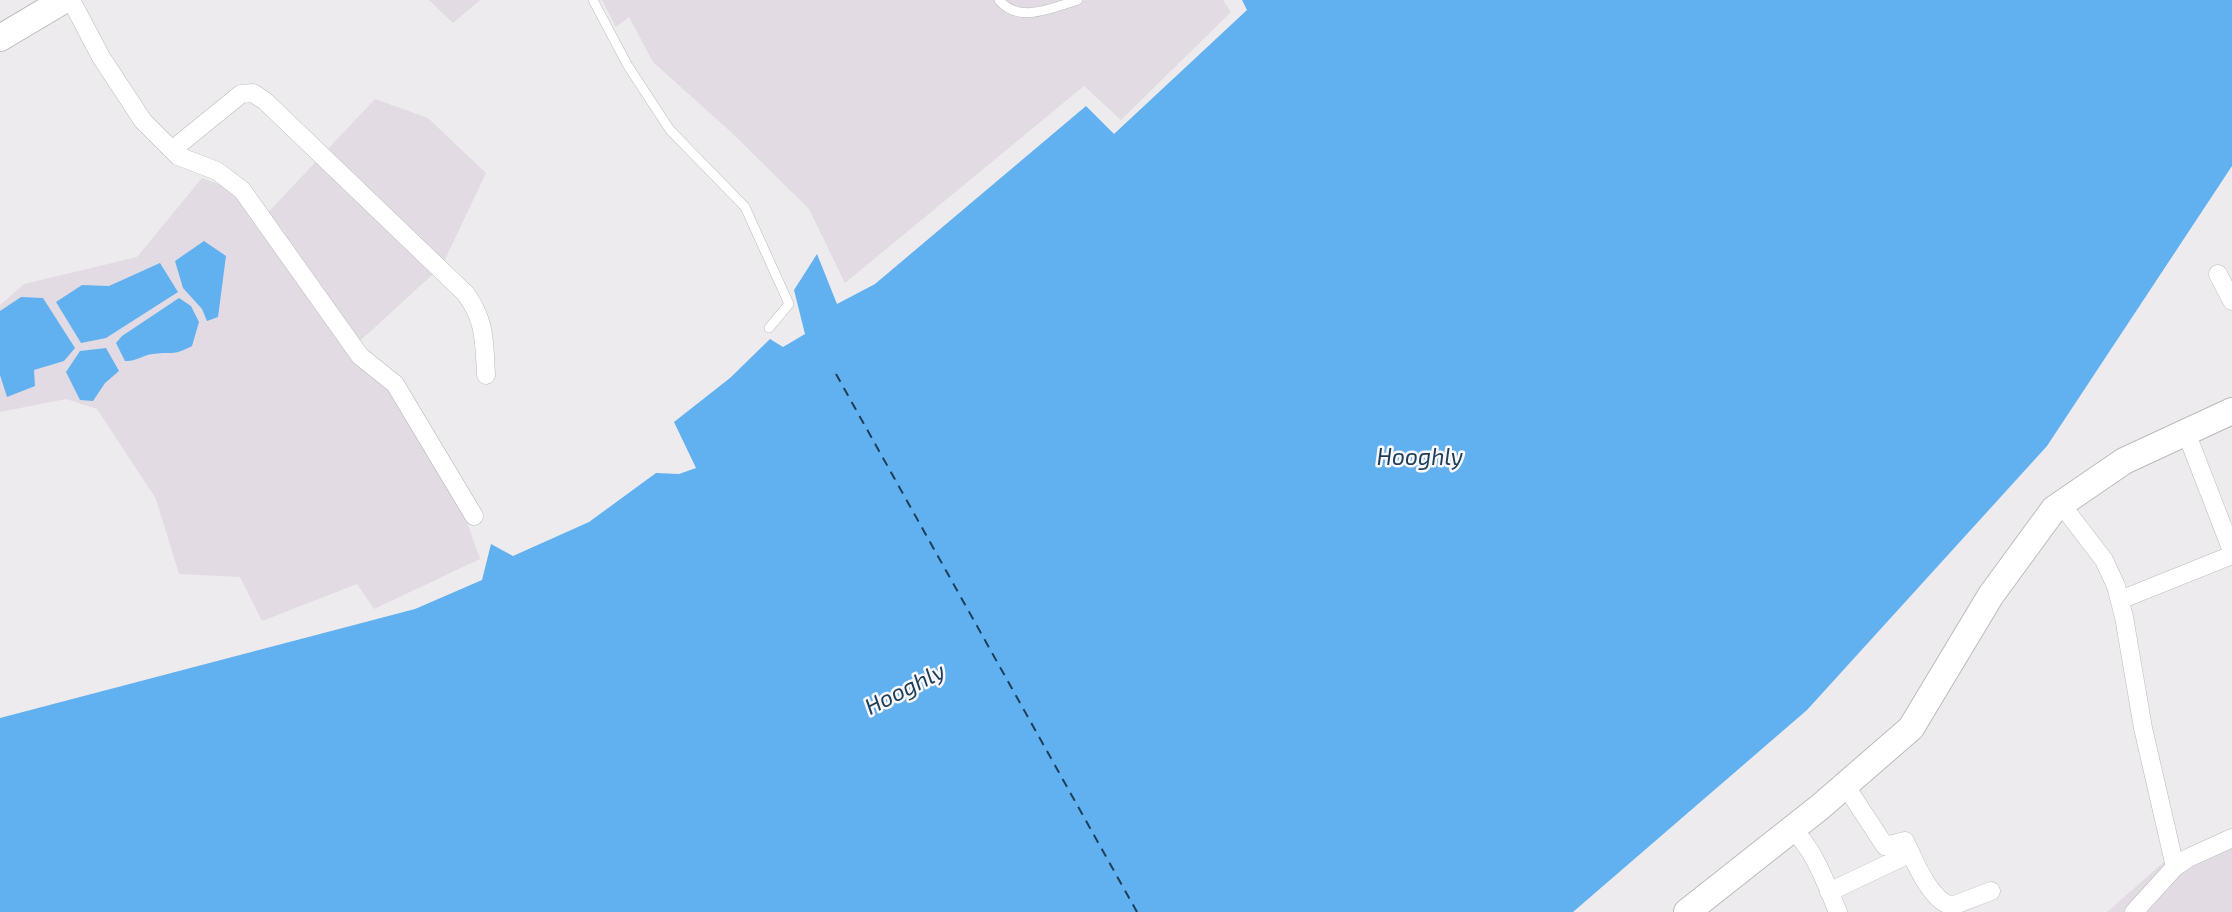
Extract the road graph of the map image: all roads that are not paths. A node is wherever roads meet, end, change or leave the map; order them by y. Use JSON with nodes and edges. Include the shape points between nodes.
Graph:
{"nodes":[{"id":1,"x":64,"y":0,"type":"edge"},
{"id":2,"x":71,"y":0,"type":"edge"},
{"id":3,"x":593,"y":0,"type":"edge"},
{"id":4,"x":999,"y":0,"type":"edge"},
{"id":5,"x":1078,"y":0,"type":"edge"},
{"id":6,"x":0,"y":38,"type":"edge"},
{"id":7,"x":172,"y":150,"type":"junction"},
{"id":8,"x":2218,"y":274,"type":"dead end"},
{"id":9,"x":2232,"y":301,"type":"edge"},
{"id":10,"x":769,"y":328,"type":"dead end"},
{"id":11,"x":486,"y":375,"type":"dead end"},
{"id":12,"x":2232,"y":411,"type":"edge"},
{"id":13,"x":2186,"y":432,"type":"junction"},
{"id":14,"x":2061,"y":504,"type":"junction"},
{"id":15,"x":2225,"y":513,"type":"edge"},
{"id":16,"x":474,"y":516,"type":"dead end"},
{"id":17,"x":2232,"y":553,"type":"edge"},
{"id":18,"x":2120,"y":600,"type":"junction"},
{"id":19,"x":1845,"y":785,"type":"junction"},
{"id":20,"x":1793,"y":829,"type":"junction"},
{"id":21,"x":2232,"y":838,"type":"edge"},
{"id":22,"x":1911,"y":853,"type":"junction"},
{"id":23,"x":2175,"y":867,"type":"junction"},
{"id":24,"x":1991,"y":891,"type":"dead end"},
{"id":25,"x":1829,"y":892,"type":"junction"},
{"id":26,"x":1687,"y":912,"type":"edge"},
{"id":27,"x":1838,"y":912,"type":"edge"},
{"id":28,"x":2134,"y":912,"type":"edge"}],
"edges":[{"from":1,"to":6,"type":"street"},
{"from":2,"to":7,"type":"street","via":[[143,121]]},
{"from":3,"to":10,"type":"lane","via":[[628,66],[670,130],[745,207],[789,304]]},
{"from":4,"to":5,"type":"lane","via":[[1014,13],[1025,13]]},
{"from":7,"to":11,"type":"street","via":[[241,94],[253,93],[265,101],[465,293],[484,328]]},
{"from":7,"to":16,"type":"street","via":[[217,171],[242,190],[360,356],[395,384]]},
{"from":8,"to":9,"type":"street"},
{"from":12,"to":13,"type":"street"},
{"from":13,"to":14,"type":"street","via":[[2124,461]]},
{"from":13,"to":15,"type":"street"},
{"from":14,"to":18,"type":"street","via":[[2104,559]]},
{"from":14,"to":19,"type":"street","via":[[1991,595],[1910,728]]},
{"from":15,"to":17,"type":"street"},
{"from":17,"to":18,"type":"street"},
{"from":18,"to":23,"type":"street"},
{"from":19,"to":20,"type":"street"},
{"from":19,"to":22,"type":"street","via":[[1885,846],[1904,840]]},
{"from":20,"to":25,"type":"street","via":[[1813,856]]},
{"from":20,"to":26,"type":"street"},
{"from":21,"to":23,"type":"street"},
{"from":22,"to":24,"type":"street","via":[[1924,879],[1949,906]]},
{"from":22,"to":25,"type":"street"},
{"from":23,"to":28,"type":"street"},
{"from":25,"to":27,"type":"street"}]}
